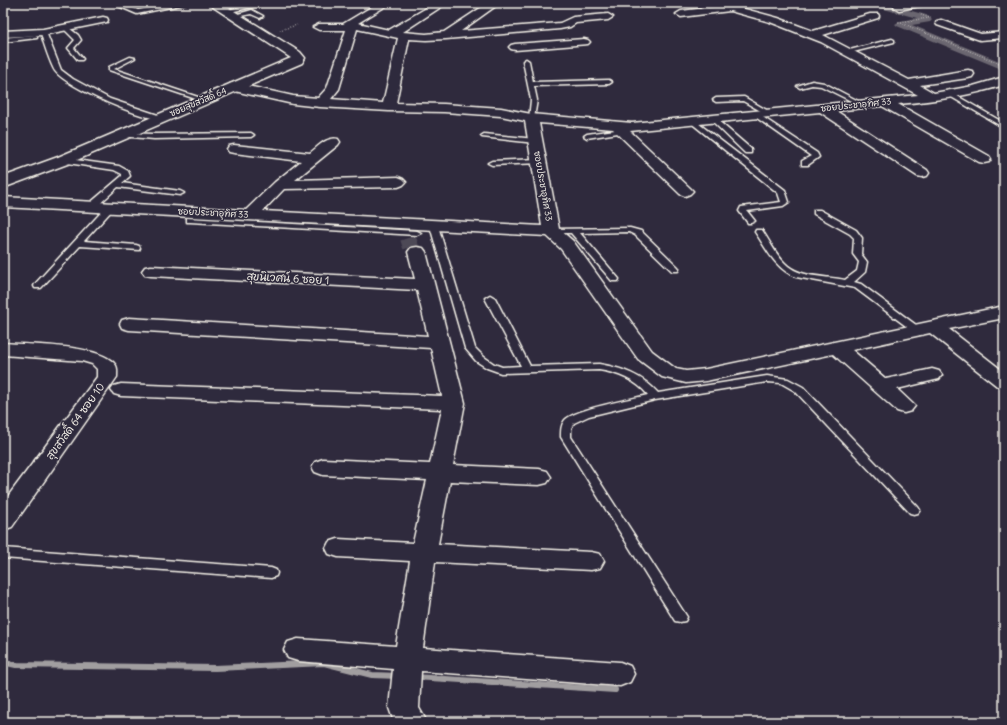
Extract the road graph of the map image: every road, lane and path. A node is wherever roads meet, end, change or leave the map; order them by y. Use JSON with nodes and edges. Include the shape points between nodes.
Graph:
{"nodes":[{"id":1,"x":187,"y":3,"type":"edge"},
{"id":2,"x":212,"y":3,"type":"edge"},
{"id":3,"x":266,"y":3,"type":"edge"},
{"id":4,"x":386,"y":3,"type":"edge"},
{"id":5,"x":442,"y":3,"type":"edge"},
{"id":6,"x":495,"y":3,"type":"edge"},
{"id":7,"x":699,"y":3,"type":"edge"},
{"id":8,"x":921,"y":3,"type":"edge"},
{"id":9,"x":118,"y":4,"type":"edge"},
{"id":10,"x":899,"y":7,"type":"dead end"},
{"id":11,"x":709,"y":11,"type":"junction"},
{"id":12,"x":230,"y":14,"type":"junction"},
{"id":13,"x":681,"y":14,"type":"dead end"},
{"id":14,"x":260,"y":16,"type":"dead end"},
{"id":15,"x":874,"y":16,"type":"dead end"},
{"id":16,"x":608,"y":17,"type":"dead end"},
{"id":17,"x":103,"y":20,"type":"dead end"},
{"id":18,"x":941,"y":23,"type":"dead end"},
{"id":19,"x":319,"y":26,"type":"dead end"},
{"id":20,"x":353,"y":27,"type":"junction"},
{"id":21,"x":540,"y":27,"type":"junction"},
{"id":22,"x":65,"y":28,"type":"junction"},
{"id":23,"x":3,"y":34,"type":"edge"},
{"id":24,"x":39,"y":34,"type":"junction"},
{"id":25,"x":390,"y":34,"type":"junction"},
{"id":26,"x":812,"y":34,"type":"junction"},
{"id":27,"x":1004,"y":35,"type":"edge"},
{"id":28,"x":404,"y":36,"type":"junction"},
{"id":29,"x":445,"y":37,"type":"junction"},
{"id":30,"x":3,"y":40,"type":"edge"},
{"id":31,"x":892,"y":41,"type":"dead end"},
{"id":32,"x":584,"y":42,"type":"dead end"},
{"id":33,"x":554,"y":44,"type":"junction"},
{"id":34,"x":515,"y":47,"type":"dead end"},
{"id":35,"x":845,"y":52,"type":"junction"},
{"id":36,"x":80,"y":58,"type":"dead end"},
{"id":37,"x":132,"y":58,"type":"dead end"},
{"id":38,"x":526,"y":62,"type":"dead end"},
{"id":39,"x":968,"y":74,"type":"dead end"},
{"id":40,"x":1004,"y":81,"type":"edge"},
{"id":41,"x":609,"y":82,"type":"dead end"},
{"id":42,"x":531,"y":84,"type":"junction"},
{"id":43,"x":906,"y":84,"type":"junction"},
{"id":44,"x":800,"y":86,"type":"dead end"},
{"id":45,"x":234,"y":87,"type":"junction"},
{"id":46,"x":950,"y":94,"type":"junction"},
{"id":47,"x":932,"y":97,"type":"junction"},
{"id":48,"x":204,"y":100,"type":"junction"},
{"id":49,"x":716,"y":100,"type":"dead end"},
{"id":50,"x":884,"y":102,"type":"junction"},
{"id":51,"x":320,"y":103,"type":"junction"},
{"id":52,"x":861,"y":104,"type":"junction"},
{"id":53,"x":388,"y":107,"type":"junction"},
{"id":54,"x":823,"y":108,"type":"junction"},
{"id":55,"x":762,"y":114,"type":"junction"},
{"id":56,"x":162,"y":118,"type":"junction"},
{"id":57,"x":531,"y":118,"type":"junction"},
{"id":58,"x":713,"y":119,"type":"junction"},
{"id":59,"x":692,"y":122,"type":"junction"},
{"id":60,"x":1004,"y":126,"type":"edge"},
{"id":61,"x":620,"y":129,"type":"junction"},
{"id":62,"x":122,"y":135,"type":"junction"},
{"id":63,"x":251,"y":135,"type":"dead end"},
{"id":64,"x":484,"y":136,"type":"dead end"},
{"id":65,"x":587,"y":136,"type":"dead end"},
{"id":66,"x":535,"y":141,"type":"junction"},
{"id":67,"x":333,"y":142,"type":"dead end"},
{"id":68,"x":234,"y":149,"type":"dead end"},
{"id":69,"x":748,"y":151,"type":"dead end"},
{"id":70,"x":314,"y":158,"type":"junction"},
{"id":71,"x":984,"y":159,"type":"dead end"},
{"id":72,"x":64,"y":160,"type":"junction"},
{"id":73,"x":539,"y":161,"type":"junction"},
{"id":74,"x":492,"y":163,"type":"dead end"},
{"id":75,"x":804,"y":163,"type":"dead end"},
{"id":76,"x":922,"y":174,"type":"dead end"},
{"id":77,"x":398,"y":182,"type":"dead end"},
{"id":78,"x":3,"y":183,"type":"edge"},
{"id":79,"x":116,"y":185,"type":"junction"},
{"id":80,"x":280,"y":185,"type":"junction"},
{"id":81,"x":685,"y":191,"type":"dead end"},
{"id":82,"x":180,"y":193,"type":"dead end"},
{"id":83,"x":3,"y":202,"type":"edge"},
{"id":84,"x":92,"y":206,"type":"junction"},
{"id":85,"x":111,"y":207,"type":"junction"},
{"id":86,"x":817,"y":212,"type":"dead end"},
{"id":87,"x":250,"y":215,"type":"junction"},
{"id":88,"x":190,"y":220,"type":"dead end"},
{"id":89,"x":752,"y":221,"type":"dead end"},
{"id":90,"x":434,"y":226,"type":"junction"},
{"id":91,"x":574,"y":230,"type":"junction"},
{"id":92,"x":551,"y":231,"type":"junction"},
{"id":93,"x":759,"y":232,"type":"dead end"},
{"id":94,"x":413,"y":237,"type":"junction"},
{"id":95,"x":78,"y":244,"type":"junction"},
{"id":96,"x":136,"y":248,"type":"dead end"},
{"id":97,"x":675,"y":270,"type":"dead end"},
{"id":98,"x":151,"y":271,"type":"dead end"},
{"id":99,"x":615,"y":279,"type":"dead end"},
{"id":100,"x":848,"y":282,"type":"junction"},
{"id":101,"x":424,"y":285,"type":"junction"},
{"id":102,"x":38,"y":286,"type":"dead end"},
{"id":103,"x":490,"y":298,"type":"dead end"},
{"id":104,"x":1004,"y":312,"type":"edge"},
{"id":105,"x":129,"y":324,"type":"dead end"},
{"id":106,"x":926,"y":328,"type":"junction"},
{"id":107,"x":439,"y":343,"type":"junction"},
{"id":108,"x":837,"y":347,"type":"junction"},
{"id":109,"x":3,"y":349,"type":"edge"},
{"id":110,"x":527,"y":369,"type":"junction"},
{"id":111,"x":932,"y":375,"type":"dead end"},
{"id":112,"x":1004,"y":382,"type":"edge"},
{"id":113,"x":882,"y":386,"type":"junction"},
{"id":114,"x":121,"y":390,"type":"dead end"},
{"id":115,"x":655,"y":397,"type":"junction"},
{"id":116,"x":454,"y":403,"type":"junction"},
{"id":117,"x":904,"y":406,"type":"dead end"},
{"id":118,"x":322,"y":467,"type":"dead end"},
{"id":119,"x":440,"y":472,"type":"junction"},
{"id":120,"x":539,"y":477,"type":"dead end"},
{"id":121,"x":914,"y":510,"type":"dead end"},
{"id":122,"x":3,"y":521,"type":"edge"},
{"id":123,"x":338,"y":548,"type":"dead end"},
{"id":124,"x":424,"y":551,"type":"junction"},
{"id":125,"x":3,"y":553,"type":"edge"},
{"id":126,"x":591,"y":561,"type":"dead end"},
{"id":127,"x":271,"y":573,"type":"dead end"},
{"id":128,"x":680,"y":617,"type":"dead end"},
{"id":129,"x":298,"y":650,"type":"dead end"},
{"id":130,"x":620,"y":674,"type":"dead end"},
{"id":131,"x":407,"y":688,"type":"edge"}],
"edges":[{"from":1,"to":9,"type":"lane","via":[[137,12]]},
{"from":2,"to":12,"type":"street","name":"ซอยสุขสวัสดิ์ 64"},
{"from":3,"to":12,"type":"lane"},
{"from":4,"to":20,"type":"street","via":[[348,24]]},
{"from":5,"to":25,"type":"street"},
{"from":6,"to":29,"type":"street"},
{"from":7,"to":11,"type":"lane"},
{"from":8,"to":10,"type":"street"},
{"from":11,"to":13,"type":"street"},
{"from":11,"to":26,"type":"street","via":[[734,8]]},
{"from":12,"to":14,"type":"lane","via":[[252,12]]},
{"from":12,"to":45,"type":"street","name":"ซอยสุขสวัสดิ์ 64","via":[[298,58],[291,64]]},
{"from":15,"to":26,"type":"street"},
{"from":16,"to":21,"type":"street","via":[[573,20],[566,25]]},
{"from":17,"to":22,"type":"street"},
{"from":18,"to":27,"type":"street","via":[[980,37]]},
{"from":19,"to":20,"type":"street"},
{"from":20,"to":25,"type":"street"},
{"from":20,"to":51,"type":"street","via":[[334,89]]},
{"from":21,"to":29,"type":"street"},
{"from":21,"to":33,"type":"street"},
{"from":22,"to":24,"type":"street"},
{"from":22,"to":36,"type":"lane","via":[[78,40],[71,48]]},
{"from":23,"to":24,"type":"street"},
{"from":24,"to":30,"type":"lane"},
{"from":24,"to":56,"type":"lane","via":[[58,72],[63,76],[109,102]]},
{"from":25,"to":28,"type":"street"},
{"from":26,"to":35,"type":"street"},
{"from":28,"to":29,"type":"street"},
{"from":28,"to":53,"type":"street"},
{"from":31,"to":35,"type":"lane"},
{"from":32,"to":33,"type":"street"},
{"from":33,"to":34,"type":"street"},
{"from":35,"to":43,"type":"street"},
{"from":37,"to":48,"type":"lane","via":[[114,66],[112,70]]},
{"from":38,"to":42,"type":"lane"},
{"from":39,"to":43,"type":"street"},
{"from":40,"to":46,"type":"street","name":"ซอยประชาอุทิศ 33","via":[[976,90]]},
{"from":41,"to":42,"type":"lane"},
{"from":42,"to":57,"type":"lane","via":[[534,100]]},
{"from":43,"to":47,"type":"street"},
{"from":44,"to":52,"type":"lane","via":[[822,84]]},
{"from":45,"to":48,"type":"street","name":"ซอยสุขสวัสดิ์ 64"},
{"from":45,"to":51,"type":"street"},
{"from":46,"to":47,"type":"street","name":"ซอยประชาอุทิศ 33"},
{"from":46,"to":60,"type":"lane"},
{"from":47,"to":50,"type":"street","name":"ซอยประชาอุทิศ 33"},
{"from":48,"to":56,"type":"street","name":"ซอยสุขสวัสดิ์ 64"},
{"from":49,"to":55,"type":"lane","via":[[744,99]]},
{"from":50,"to":52,"type":"street","name":"ซอยประชาอุทิศ 33"},
{"from":50,"to":71,"type":"street"},
{"from":51,"to":53,"type":"street"},
{"from":52,"to":54,"type":"street","name":"ซอยประชาอุทิศ 33"},
{"from":53,"to":57,"type":"street","via":[[501,112]]},
{"from":54,"to":55,"type":"street","name":"ซอยประชาอุทิศ 33"},
{"from":54,"to":76,"type":"street"},
{"from":55,"to":58,"type":"street","name":"ซอยประชาอุทิศ 33"},
{"from":55,"to":75,"type":"lane","via":[[814,155],[815,157]]},
{"from":56,"to":62,"type":"street","name":"ซอยสุขสวัสดิ์ 64"},
{"from":57,"to":61,"type":"street","name":"ซอยประชาอุทิศ 33"},
{"from":57,"to":66,"type":"street","name":"ซอยประชาอุทิศ 33"},
{"from":58,"to":59,"type":"street","name":"ซอยประชาอุทิศ 33"},
{"from":58,"to":69,"type":"lane"},
{"from":59,"to":61,"type":"street","name":"ซอยประชาอุทิศ 33"},
{"from":59,"to":89,"type":"lane","via":[[782,192],[785,202],[783,204],[744,208],[743,211]]},
{"from":61,"to":65,"type":"lane"},
{"from":61,"to":81,"type":"street"},
{"from":62,"to":63,"type":"lane"},
{"from":62,"to":72,"type":"street","name":"ซอยสุขสวัสดิ์ 64"},
{"from":64,"to":66,"type":"lane"},
{"from":66,"to":73,"type":"street","name":"ซอยประชาอุทิศ 33"},
{"from":67,"to":70,"type":"street"},
{"from":68,"to":70,"type":"street"},
{"from":70,"to":80,"type":"street"},
{"from":72,"to":78,"type":"street","name":"ซอยสุขสวัสดิ์ 64"},
{"from":72,"to":79,"type":"lane","via":[[122,170],[126,176]]},
{"from":73,"to":74,"type":"lane"},
{"from":73,"to":92,"type":"street","name":"ซอยประชาอุทิศ 33"},
{"from":77,"to":80,"type":"street"},
{"from":79,"to":82,"type":"lane"},
{"from":79,"to":84,"type":"lane"},
{"from":80,"to":87,"type":"street"},
{"from":83,"to":84,"type":"street","name":"ซอยประชาอุทิศ 33"},
{"from":84,"to":85,"type":"street","name":"ซอยประชาอุทิศ 33"},
{"from":85,"to":87,"type":"street","name":"ซอยประชาอุทิศ 33"},
{"from":85,"to":95,"type":"lane"},
{"from":86,"to":100,"type":"lane","via":[[853,232],[858,238],[857,254],[862,262],[861,272]]},
{"from":87,"to":94,"type":"street","name":"ซอยประชาอุทิศ 33"},
{"from":88,"to":94,"type":"lane"},
{"from":90,"to":92,"type":"street","name":"ซอยประชาอุทิศ 33"},
{"from":90,"to":94,"type":"street","name":"ซอยประชาอุทิศ 33"},
{"from":90,"to":110,"type":"lane","via":[[470,348],[487,366],[501,370]]},
{"from":91,"to":92,"type":"lane"},
{"from":91,"to":97,"type":"lane","via":[[630,230],[638,233]]},
{"from":91,"to":99,"type":"lane"},
{"from":92,"to":108,"type":"street","via":[[567,245],[645,355],[669,373],[686,377],[706,375]]},
{"from":93,"to":100,"type":"lane","via":[[784,267],[792,272]]},
{"from":94,"to":101,"type":"street"},
{"from":95,"to":96,"type":"lane"},
{"from":95,"to":102,"type":"lane"},
{"from":98,"to":101,"type":"street","name":"สุขนิเวศน์ 6 ซอย 1"},
{"from":100,"to":106,"type":"lane"},
{"from":101,"to":107,"type":"street"},
{"from":103,"to":110,"type":"lane"},
{"from":104,"to":106,"type":"street"},
{"from":105,"to":107,"type":"street"},
{"from":106,"to":108,"type":"street"},
{"from":106,"to":112,"type":"street"},
{"from":107,"to":116,"type":"street"},
{"from":108,"to":113,"type":"street"},
{"from":109,"to":122,"type":"street","name":"สุขสวัสดิ์ 64 ซอย 10","via":[[84,355],[99,360],[107,367],[107,377]]},
{"from":110,"to":115,"type":"lane","via":[[614,369],[643,383]]},
{"from":111,"to":113,"type":"street"},
{"from":113,"to":117,"type":"street"},
{"from":114,"to":116,"type":"street"},
{"from":115,"to":121,"type":"lane","via":[[767,379],[789,381]]},
{"from":115,"to":128,"type":"lane","via":[[585,414],[570,421],[566,428],[566,438]]},
{"from":116,"to":119,"type":"street"},
{"from":118,"to":119,"type":"street"},
{"from":119,"to":120,"type":"street"},
{"from":119,"to":124,"type":"street"},
{"from":123,"to":124,"type":"street"},
{"from":124,"to":126,"type":"street"},
{"from":124,"to":131,"type":"street"},
{"from":125,"to":127,"type":"lane"},
{"from":129,"to":131,"type":"street"},
{"from":130,"to":131,"type":"street"}]}
